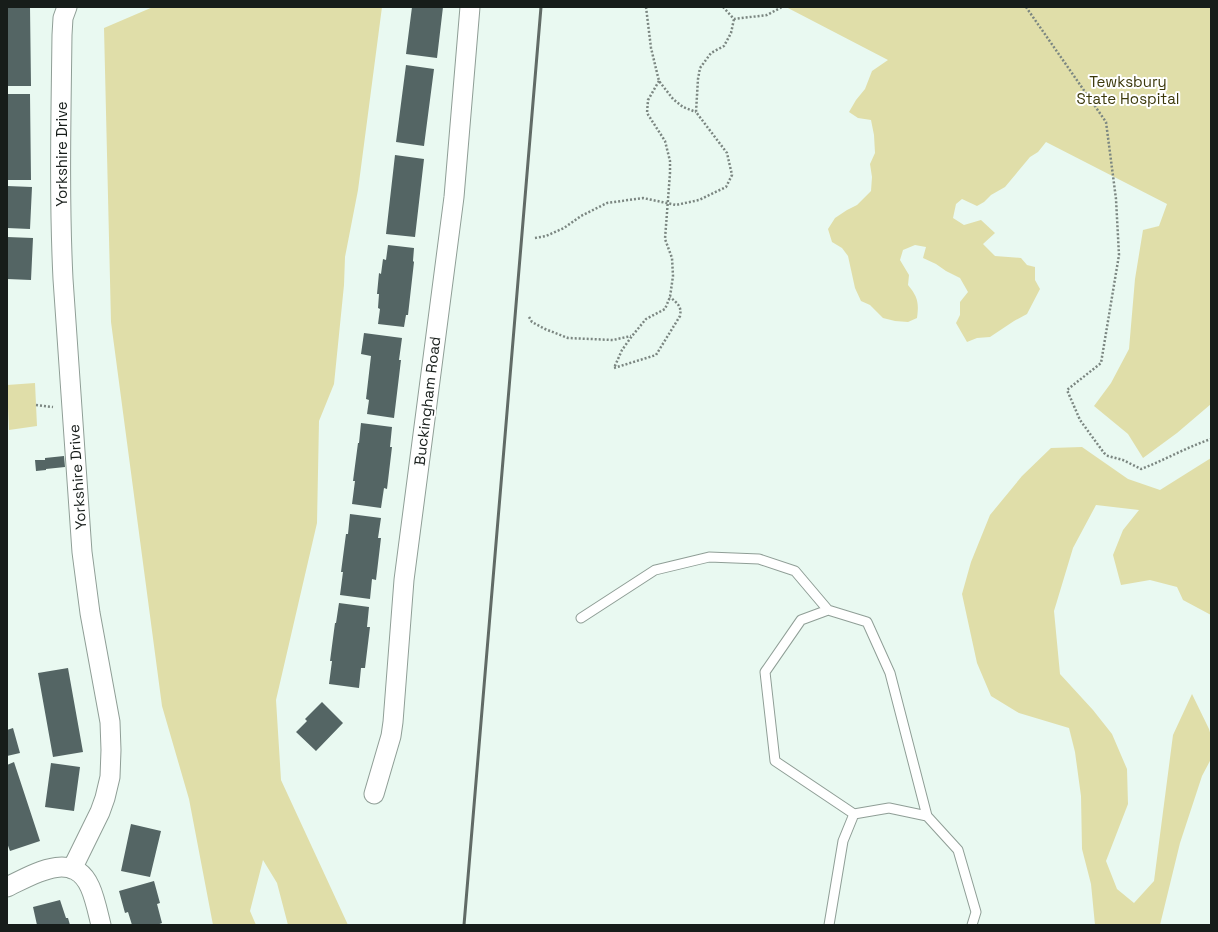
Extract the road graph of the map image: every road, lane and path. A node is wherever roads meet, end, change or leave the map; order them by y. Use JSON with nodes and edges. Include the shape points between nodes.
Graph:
{"nodes":[{"id":1,"x":67,"y":7,"type":"edge"},
{"id":2,"x":470,"y":7,"type":"edge"},
{"id":3,"x":646,"y":7,"type":"edge"},
{"id":4,"x":723,"y":7,"type":"edge"},
{"id":5,"x":782,"y":7,"type":"edge"},
{"id":6,"x":1026,"y":7,"type":"edge"},
{"id":7,"x":734,"y":19,"type":"junction"},
{"id":8,"x":659,"y":81,"type":"junction"},
{"id":9,"x":696,"y":112,"type":"junction"},
{"id":10,"x":668,"y":203,"type":"junction"},
{"id":11,"x":535,"y":238,"type":"dead end"},
{"id":12,"x":670,"y":297,"type":"junction"},
{"id":13,"x":529,"y":317,"type":"dead end"},
{"id":14,"x":632,"y":336,"type":"junction"},
{"id":15,"x":1211,"y":439,"type":"edge"},
{"id":16,"x":828,"y":610,"type":"junction"},
{"id":17,"x":580,"y":618,"type":"dead end"},
{"id":18,"x":374,"y":794,"type":"dead end"},
{"id":19,"x":854,"y":814,"type":"junction"},
{"id":20,"x":927,"y":816,"type":"junction"},
{"id":21,"x":72,"y":869,"type":"junction"},
{"id":22,"x":7,"y":887,"type":"edge"},
{"id":23,"x":101,"y":925,"type":"edge"},
{"id":24,"x":829,"y":925,"type":"edge"},
{"id":25,"x":972,"y":925,"type":"edge"}],
"edges":[{"from":1,"to":21,"type":"street","name":"Yorkshire Drive","via":[[63,18],[62,35],[60,178],[63,280],[82,558],[110,722],[112,750],[105,798]]},
{"from":2,"to":18,"type":"street","name":"Buckingham Road","via":[[454,197],[404,580],[393,722]]},
{"from":3,"to":8,"type":"path","via":[[651,48]]},
{"from":4,"to":7,"type":"path"},
{"from":5,"to":7,"type":"path","via":[[767,15]]},
{"from":6,"to":15,"type":"path","via":[[1106,122],[1116,199],[1119,255],[1101,363],[1067,390],[1080,420],[1104,453],[1141,468]]},
{"from":7,"to":9,"type":"path","via":[[731,33],[724,46],[711,54],[700,68]]},
{"from":8,"to":9,"type":"path","via":[[673,99],[683,107]]},
{"from":8,"to":10,"type":"path","via":[[648,100],[647,114],[665,140],[670,162]]},
{"from":9,"to":10,"type":"path","via":[[727,153],[732,175],[726,187],[699,200],[676,206]]},
{"from":10,"to":11,"type":"path","via":[[643,198],[607,204],[581,216],[564,228]]},
{"from":10,"to":12,"type":"path","via":[[665,238],[672,258]]},
{"from":12,"to":14,"type":"path","via":[[665,309],[646,319]]},
{"from":12,"to":14,"type":"path","via":[[679,305],[680,316],[656,355],[614,368]]},
{"from":13,"to":14,"type":"path","via":[[532,322],[545,329],[568,338],[613,340]]},
{"from":16,"to":17,"type":"lane","via":[[796,571],[759,559],[709,556],[655,570]]},
{"from":16,"to":19,"type":"lane","via":[[801,620],[765,672],[775,761]]},
{"from":16,"to":20,"type":"lane","via":[[867,622],[890,673]]},
{"from":19,"to":20,"type":"lane","via":[[889,808]]},
{"from":19,"to":24,"type":"lane","via":[[843,842]]},
{"from":20,"to":25,"type":"lane","via":[[958,850],[976,912]]},
{"from":21,"to":22,"type":"street","via":[[60,866],[49,868]]},
{"from":21,"to":23,"type":"street","via":[[89,884]]}]}
